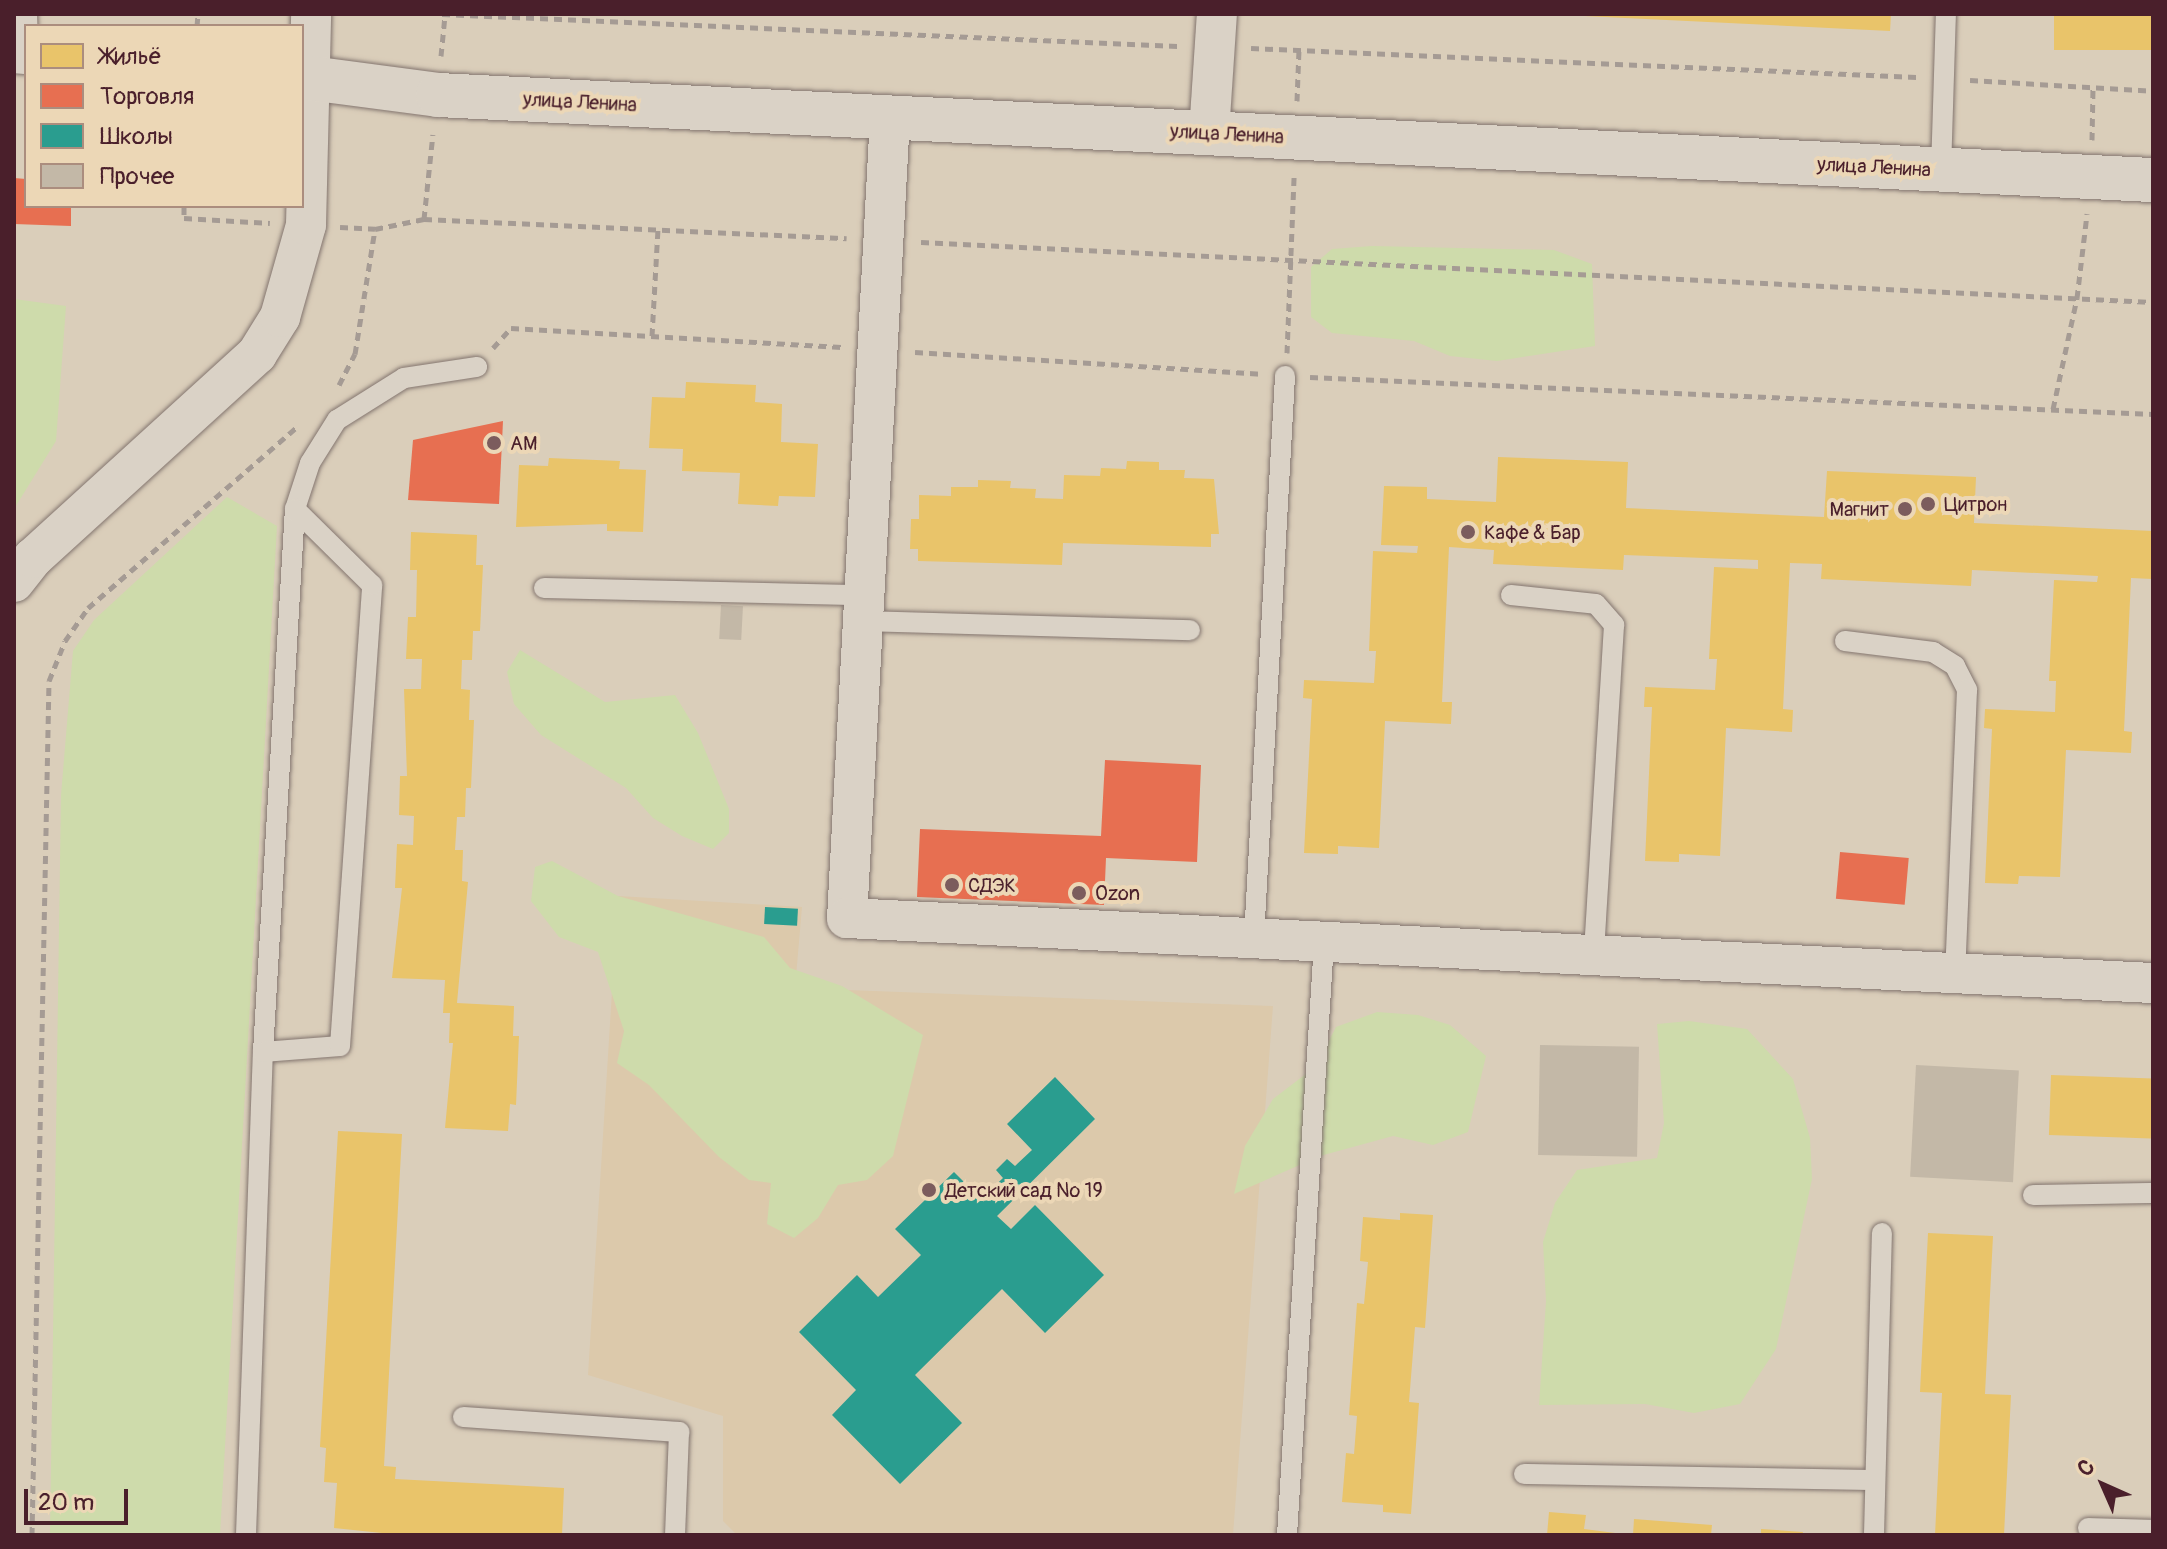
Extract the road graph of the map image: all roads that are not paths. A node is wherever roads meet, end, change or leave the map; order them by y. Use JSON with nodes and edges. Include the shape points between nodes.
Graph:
{"nodes":[{"id":1,"x":311,"y":14,"type":"edge"},
{"id":2,"x":1946,"y":14,"type":"edge"},
{"id":3,"x":1216,"y":31,"type":"edge"},
{"id":4,"x":306,"y":77,"type":"edge"},
{"id":5,"x":890,"y":117,"type":"junction"},
{"id":6,"x":1209,"y":133,"type":"junction"},
{"id":7,"x":1941,"y":170,"type":"junction"},
{"id":8,"x":2153,"y":180,"type":"edge"},
{"id":9,"x":477,"y":367,"type":"dead end"},
{"id":10,"x":1285,"y":376,"type":"road end"},
{"id":11,"x":295,"y":509,"type":"junction"},
{"id":12,"x":14,"y":582,"type":"edge"},
{"id":13,"x":544,"y":588,"type":"dead end"},
{"id":14,"x":1511,"y":595,"type":"dead end"},
{"id":15,"x":863,"y":608,"type":"junction"},
{"id":16,"x":1190,"y":630,"type":"dead end"},
{"id":17,"x":1845,"y":641,"type":"dead end"},
{"id":18,"x":1254,"y":938,"type":"junction"},
{"id":19,"x":1324,"y":942,"type":"junction"},
{"id":20,"x":1594,"y":956,"type":"junction"},
{"id":21,"x":1955,"y":975,"type":"junction"},
{"id":22,"x":2153,"y":983,"type":"edge"},
{"id":23,"x":263,"y":1052,"type":"junction"},
{"id":24,"x":2153,"y":1193,"type":"edge"},
{"id":25,"x":2033,"y":1195,"type":"dead end"},
{"id":26,"x":1882,"y":1233,"type":"dead end"},
{"id":27,"x":463,"y":1417,"type":"dead end"},
{"id":28,"x":1524,"y":1474,"type":"dead end"},
{"id":29,"x":1875,"y":1480,"type":"junction"},
{"id":30,"x":2088,"y":1528,"type":"dead end"},
{"id":31,"x":2153,"y":1530,"type":"edge"},
{"id":32,"x":246,"y":1535,"type":"edge"},
{"id":33,"x":675,"y":1535,"type":"edge"},
{"id":34,"x":1287,"y":1535,"type":"edge"},
{"id":35,"x":1874,"y":1535,"type":"edge"}],
"edges":[{"from":1,"to":4,"type":"street"},
{"from":2,"to":7,"type":"lane"},
{"from":3,"to":6,"type":"street"},
{"from":4,"to":5,"type":"main road","name":"улица Ленина","via":[[438,95]]},
{"from":4,"to":12,"type":"street","via":[[306,225],[280,317],[257,354],[33,558]]},
{"from":5,"to":6,"type":"main road","name":"улица Ленина"},
{"from":5,"to":15,"type":"street"},
{"from":6,"to":7,"type":"main road","name":"улица Ленина"},
{"from":7,"to":8,"type":"main road","name":"улица Ленина"},
{"from":9,"to":11,"type":"lane","via":[[404,378],[337,420],[310,463]]},
{"from":10,"to":18,"type":"lane"},
{"from":11,"to":23,"type":"lane"},
{"from":11,"to":23,"type":"lane","via":[[372,585],[340,1046]]},
{"from":13,"to":15,"type":"lane"},
{"from":14,"to":20,"type":"lane","via":[[1596,604],[1614,625]]},
{"from":15,"to":16,"type":"lane"},
{"from":15,"to":18,"type":"street","via":[[847,918]]},
{"from":17,"to":21,"type":"lane","via":[[1933,652],[1955,666],[1967,690]]},
{"from":18,"to":19,"type":"street"},
{"from":19,"to":20,"type":"street"},
{"from":19,"to":34,"type":"lane"},
{"from":20,"to":21,"type":"street"},
{"from":21,"to":22,"type":"street"},
{"from":23,"to":32,"type":"lane"},
{"from":24,"to":25,"type":"lane"},
{"from":26,"to":29,"type":"lane"},
{"from":27,"to":33,"type":"lane","via":[[679,1432]]},
{"from":28,"to":29,"type":"lane"},
{"from":29,"to":35,"type":"lane"},
{"from":30,"to":31,"type":"lane"}]}
